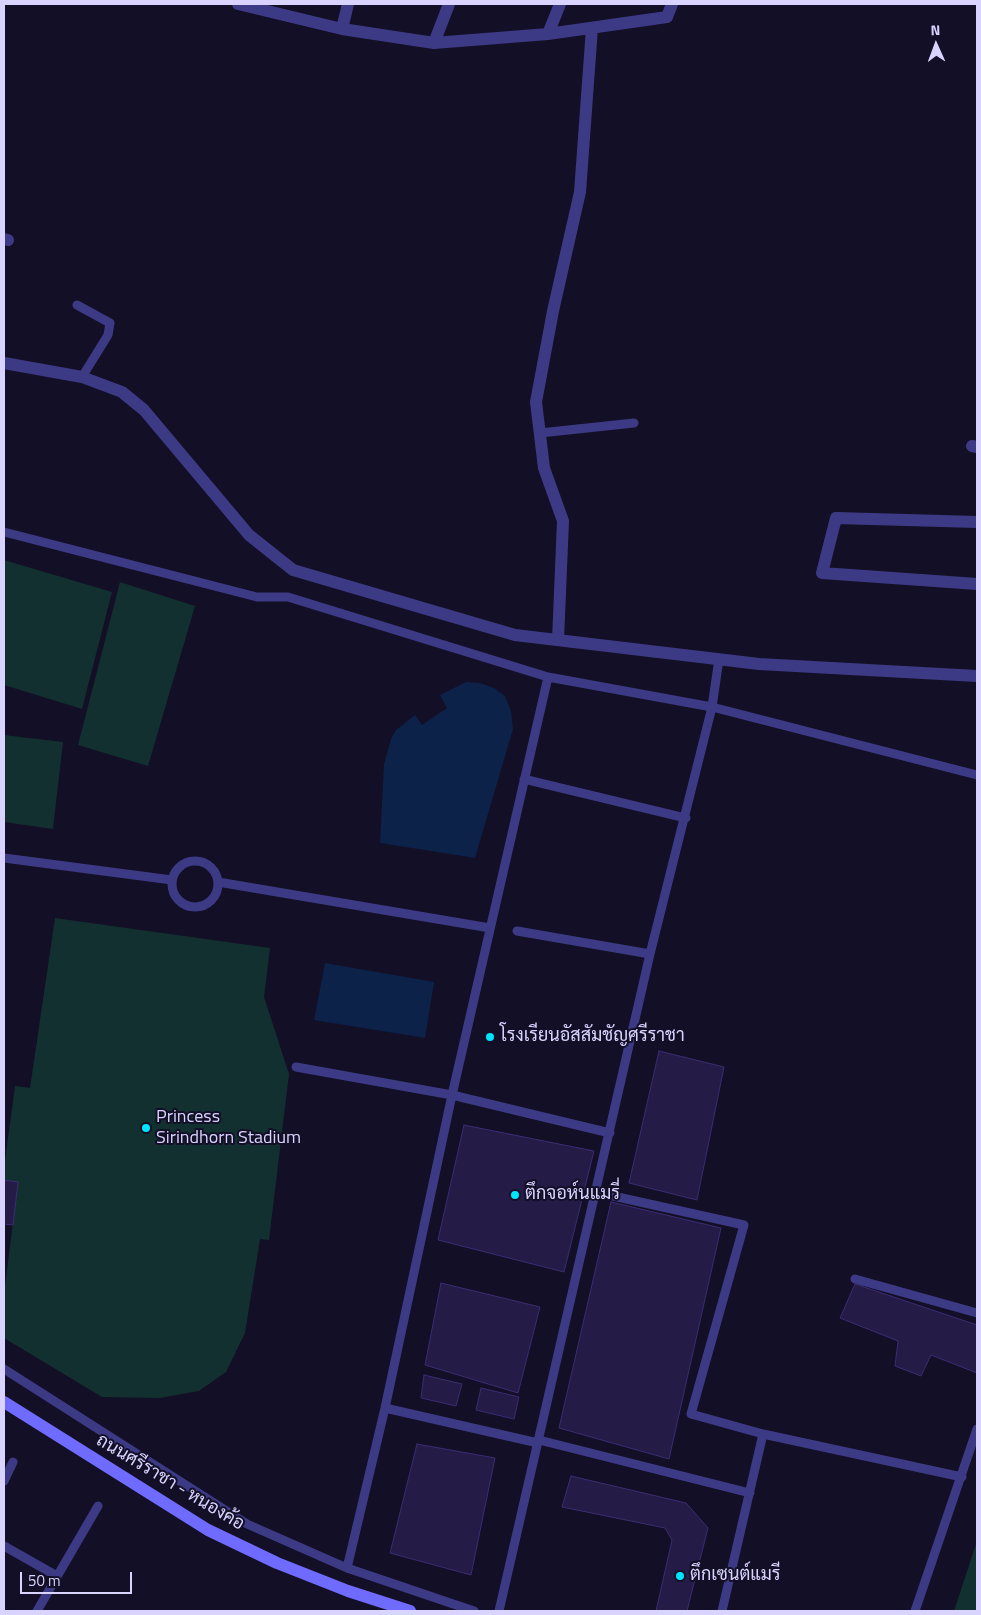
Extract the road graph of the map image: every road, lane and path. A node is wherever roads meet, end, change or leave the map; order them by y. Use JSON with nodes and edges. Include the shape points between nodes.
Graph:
{"nodes":[{"id":1,"x":238,"y":4,"type":"edge"},
{"id":2,"x":348,"y":4,"type":"edge"},
{"id":3,"x":449,"y":4,"type":"edge"},
{"id":4,"x":560,"y":4,"type":"edge"},
{"id":5,"x":672,"y":4,"type":"edge"},
{"id":6,"x":592,"y":28,"type":"junction"},
{"id":7,"x":342,"y":29,"type":"junction"},
{"id":8,"x":548,"y":34,"type":"junction"},
{"id":9,"x":434,"y":43,"type":"junction"},
{"id":10,"x":77,"y":305,"type":"dead end"},
{"id":11,"x":4,"y":363,"type":"edge"},
{"id":12,"x":82,"y":377,"type":"junction"},
{"id":13,"x":634,"y":423,"type":"dead end"},
{"id":14,"x":540,"y":433,"type":"junction"},
{"id":15,"x":977,"y":522,"type":"edge"},
{"id":16,"x":4,"y":532,"type":"edge"},
{"id":17,"x":977,"y":584,"type":"edge"},
{"id":18,"x":558,"y":640,"type":"junction"},
{"id":19,"x":719,"y":659,"type":"junction"},
{"id":20,"x":977,"y":676,"type":"edge"},
{"id":21,"x":548,"y":678,"type":"junction"},
{"id":22,"x":712,"y":707,"type":"junction"},
{"id":23,"x":977,"y":775,"type":"edge"},
{"id":24,"x":524,"y":779,"type":"junction"},
{"id":25,"x":686,"y":818,"type":"junction"},
{"id":26,"x":4,"y":858,"type":"edge"},
{"id":27,"x":172,"y":880,"type":"junction"},
{"id":28,"x":218,"y":882,"type":"junction"},
{"id":29,"x":490,"y":928,"type":"junction"},
{"id":30,"x":517,"y":931,"type":"dead end"},
{"id":31,"x":650,"y":954,"type":"junction"},
{"id":32,"x":296,"y":1067,"type":"dead end"},
{"id":33,"x":452,"y":1096,"type":"junction"},
{"id":34,"x":610,"y":1133,"type":"junction"},
{"id":35,"x":595,"y":1192,"type":"junction"},
{"id":36,"x":854,"y":1279,"type":"dead end"},
{"id":37,"x":977,"y":1313,"type":"edge"},
{"id":38,"x":4,"y":1369,"type":"edge"},
{"id":39,"x":4,"y":1402,"type":"edge"},
{"id":40,"x":385,"y":1408,"type":"junction"},
{"id":41,"x":977,"y":1428,"type":"edge"},
{"id":42,"x":763,"y":1434,"type":"junction"},
{"id":43,"x":538,"y":1441,"type":"junction"},
{"id":44,"x":13,"y":1462,"type":"dead end"},
{"id":45,"x":962,"y":1477,"type":"junction"},
{"id":46,"x":4,"y":1481,"type":"edge"},
{"id":47,"x":750,"y":1493,"type":"junction"},
{"id":48,"x":98,"y":1506,"type":"dead end"},
{"id":49,"x":4,"y":1546,"type":"edge"},
{"id":50,"x":346,"y":1568,"type":"junction"},
{"id":51,"x":57,"y":1576,"type":"junction"},
{"id":52,"x":37,"y":1611,"type":"edge"},
{"id":53,"x":410,"y":1611,"type":"edge"},
{"id":54,"x":474,"y":1611,"type":"edge"},
{"id":55,"x":499,"y":1611,"type":"edge"},
{"id":56,"x":722,"y":1611,"type":"edge"},
{"id":57,"x":915,"y":1611,"type":"edge"}],
"edges":[{"from":1,"to":7,"type":"street"},
{"from":2,"to":7,"type":"street"},
{"from":3,"to":9,"type":"street"},
{"from":4,"to":8,"type":"street"},
{"from":5,"to":6,"type":"street","via":[[667,17]]},
{"from":6,"to":8,"type":"street"},
{"from":6,"to":14,"type":"street","via":[[580,192],[536,402]]},
{"from":7,"to":9,"type":"street"},
{"from":8,"to":9,"type":"street"},
{"from":10,"to":12,"type":"lane","via":[[110,323],[108,335]]},
{"from":11,"to":12,"type":"street"},
{"from":12,"to":18,"type":"street","via":[[122,392],[144,410],[249,535],[293,570],[515,635]]},
{"from":13,"to":14,"type":"lane"},
{"from":14,"to":18,"type":"street","via":[[544,468],[563,521]]},
{"from":15,"to":17,"type":"street","via":[[836,518],[822,573]]},
{"from":16,"to":21,"type":"lane","via":[[257,597],[288,597]]},
{"from":18,"to":19,"type":"street"},
{"from":19,"to":20,"type":"street"},
{"from":19,"to":22,"type":"lane"},
{"from":21,"to":22,"type":"lane"},
{"from":21,"to":24,"type":"lane"},
{"from":22,"to":23,"type":"lane"},
{"from":22,"to":25,"type":"lane"},
{"from":24,"to":25,"type":"lane"},
{"from":24,"to":29,"type":"lane"},
{"from":25,"to":31,"type":"lane"},
{"from":26,"to":27,"type":"lane"},
{"from":27,"to":28,"type":"lane","via":[[179,867],[200,861],[212,868]]},
{"from":27,"to":28,"type":"lane","via":[[174,895],[186,906],[194,907],[202,906],[214,897]]},
{"from":28,"to":29,"type":"lane"},
{"from":29,"to":33,"type":"lane"},
{"from":30,"to":31,"type":"lane"},
{"from":31,"to":34,"type":"lane"},
{"from":32,"to":33,"type":"lane"},
{"from":33,"to":34,"type":"lane"},
{"from":33,"to":40,"type":"lane"},
{"from":34,"to":35,"type":"lane"},
{"from":35,"to":42,"type":"lane","via":[[744,1225],[691,1414]]},
{"from":35,"to":43,"type":"lane"},
{"from":36,"to":37,"type":"lane"},
{"from":38,"to":50,"type":"lane","via":[[247,1524]]},
{"from":39,"to":53,"type":"main road","name":"ถนนศรีราชา - หนองค้อ","via":[[208,1530],[277,1563]]},
{"from":40,"to":43,"type":"lane"},
{"from":40,"to":50,"type":"lane"},
{"from":41,"to":45,"type":"lane"},
{"from":42,"to":45,"type":"lane"},
{"from":42,"to":47,"type":"lane"},
{"from":43,"to":47,"type":"lane"},
{"from":43,"to":55,"type":"lane"},
{"from":44,"to":46,"type":"lane"},
{"from":45,"to":57,"type":"lane"},
{"from":47,"to":56,"type":"lane"},
{"from":48,"to":51,"type":"lane"},
{"from":49,"to":51,"type":"lane"},
{"from":50,"to":54,"type":"lane"},
{"from":51,"to":52,"type":"lane"}]}
